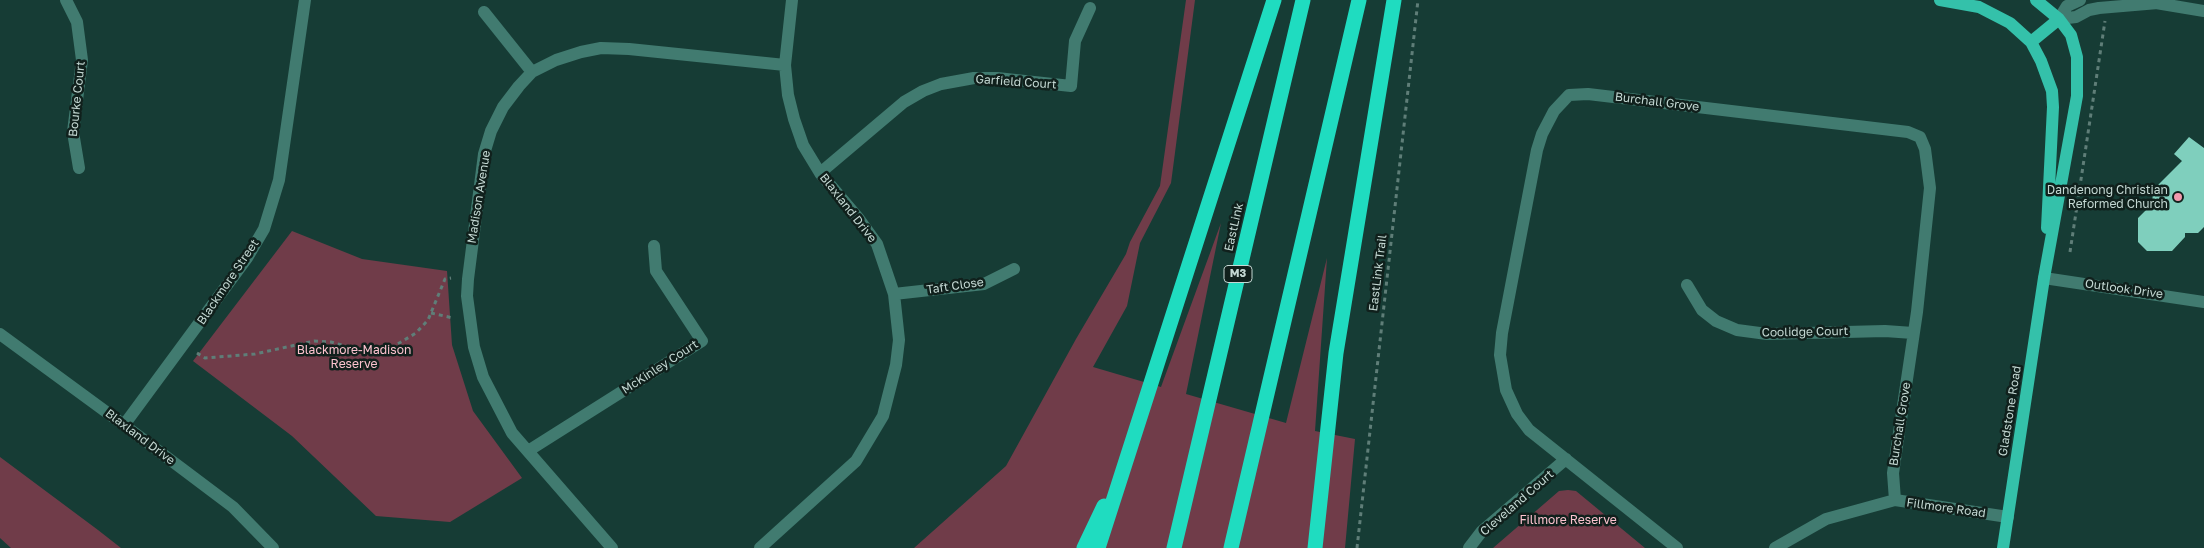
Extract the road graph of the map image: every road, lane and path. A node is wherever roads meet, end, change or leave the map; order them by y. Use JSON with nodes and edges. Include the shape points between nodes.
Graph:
{"nodes":[{"id":1,"x":68,"y":0,"type":"edge"},
{"id":2,"x":305,"y":0,"type":"edge"},
{"id":3,"x":792,"y":0,"type":"edge"},
{"id":4,"x":1274,"y":0,"type":"edge"},
{"id":5,"x":1303,"y":0,"type":"edge"},
{"id":6,"x":1359,"y":0,"type":"edge"},
{"id":7,"x":1394,"y":0,"type":"edge"},
{"id":8,"x":1418,"y":0,"type":"edge"},
{"id":9,"x":1940,"y":0,"type":"edge"},
{"id":10,"x":2036,"y":0,"type":"edge"},
{"id":11,"x":2080,"y":0,"type":"edge"},
{"id":12,"x":2140,"y":0,"type":"edge"},
{"id":13,"x":2158,"y":3,"type":"junction"},
{"id":14,"x":1090,"y":8,"type":"dead end"},
{"id":15,"x":2204,"y":11,"type":"edge"},
{"id":16,"x":484,"y":12,"type":"dead end"},
{"id":17,"x":2106,"y":16,"type":"dead end"},
{"id":18,"x":2059,"y":19,"type":"junction"},
{"id":19,"x":2029,"y":41,"type":"junction"},
{"id":20,"x":785,"y":65,"type":"junction"},
{"id":21,"x":532,"y":72,"type":"junction"},
{"id":22,"x":79,"y":168,"type":"dead end"},
{"id":23,"x":820,"y":173,"type":"junction"},
{"id":24,"x":654,"y":246,"type":"dead end"},
{"id":25,"x":2070,"y":252,"type":"dead end"},
{"id":26,"x":1014,"y":269,"type":"dead end"},
{"id":27,"x":451,"y":278,"type":"dead end"},
{"id":28,"x":2044,"y":278,"type":"junction"},
{"id":29,"x":1687,"y":285,"type":"dead end"},
{"id":30,"x":894,"y":294,"type":"junction"},
{"id":31,"x":2204,"y":302,"type":"edge"},
{"id":32,"x":431,"y":313,"type":"junction"},
{"id":33,"x":453,"y":318,"type":"dead end"},
{"id":34,"x":1913,"y":333,"type":"junction"},
{"id":35,"x":0,"y":334,"type":"edge"},
{"id":36,"x":197,"y":352,"type":"dead end"},
{"id":37,"x":124,"y":425,"type":"junction"},
{"id":38,"x":1136,"y":437,"type":"junction"},
{"id":39,"x":528,"y":452,"type":"junction"},
{"id":40,"x":1566,"y":459,"type":"junction"},
{"id":41,"x":1895,"y":500,"type":"junction"},
{"id":42,"x":2008,"y":517,"type":"junction"},
{"id":43,"x":272,"y":548,"type":"edge"},
{"id":44,"x":612,"y":548,"type":"edge"},
{"id":45,"x":760,"y":548,"type":"edge"},
{"id":46,"x":1084,"y":548,"type":"edge"},
{"id":47,"x":1098,"y":548,"type":"edge"},
{"id":48,"x":1174,"y":548,"type":"edge"},
{"id":49,"x":1231,"y":548,"type":"edge"},
{"id":50,"x":1315,"y":548,"type":"edge"},
{"id":51,"x":1357,"y":548,"type":"edge"},
{"id":52,"x":1469,"y":548,"type":"edge"},
{"id":53,"x":1677,"y":548,"type":"edge"},
{"id":54,"x":1775,"y":548,"type":"edge"},
{"id":55,"x":2003,"y":548,"type":"edge"}],
"edges":[{"from":1,"to":22,"type":"street","name":"Bourke Court","via":[[77,22],[82,60],[73,132]]},
{"from":2,"to":37,"type":"street","name":"Blackmore Street","via":[[279,180],[264,229],[236,274]]},
{"from":3,"to":20,"type":"street","name":"Blaxland Drive"},
{"from":4,"to":38,"type":"highway"},
{"from":5,"to":48,"type":"highway","name":"EastLink","number":"M3"},
{"from":6,"to":49,"type":"highway"},
{"from":7,"to":50,"type":"highway","via":[[1336,353]]},
{"from":8,"to":51,"type":"path","name":"EastLink Trail"},
{"from":9,"to":19,"type":"main road","via":[[1994,13]]},
{"from":10,"to":18,"type":"main road","name":"Gladstone Road"},
{"from":11,"to":18,"type":"street","via":[[2067,6]]},
{"from":12,"to":13,"type":"street"},
{"from":13,"to":15,"type":"street"},
{"from":13,"to":18,"type":"street","via":[[2099,8],[2076,17]]},
{"from":14,"to":23,"type":"street","name":"Garfield Court","via":[[1075,41],[1071,86],[989,78],[941,84],[904,102]]},
{"from":16,"to":21,"type":"street"},
{"from":17,"to":25,"type":"path"},
{"from":18,"to":19,"type":"main road"},
{"from":18,"to":28,"type":"main road","name":"Gladstone Road","via":[[2074,43],[2077,96]]},
{"from":19,"to":28,"type":"main road","name":"Gladstone Road","via":[[2047,76],[2053,107]]},
{"from":20,"to":21,"type":"street","name":"Madison Avenue","via":[[601,48],[556,60]]},
{"from":20,"to":23,"type":"street","name":"Blaxland Drive","via":[[794,119],[803,145]]},
{"from":21,"to":39,"type":"street","name":"Madison Avenue","via":[[503,107],[491,131],[484,154],[468,279],[474,347],[483,376],[512,433]]},
{"from":23,"to":30,"type":"street","name":"Blaxland Drive","via":[[877,244]]},
{"from":24,"to":39,"type":"street","name":"McKinley Court","via":[[656,270],[702,341]]},
{"from":26,"to":30,"type":"street","name":"Taft Close","via":[[984,284]]},
{"from":27,"to":32,"type":"path","via":[[445,279]]},
{"from":28,"to":31,"type":"street","name":"Outlook Drive"},
{"from":28,"to":42,"type":"main road","name":"Gladstone Road"},
{"from":29,"to":34,"type":"street","name":"Coolidge Court","via":[[1702,310],[1716,321],[1737,330],[1767,334]]},
{"from":30,"to":45,"type":"street","name":"Blaxland Drive","via":[[898,340],[896,365],[883,416],[856,461]]},
{"from":32,"to":33,"type":"path"},
{"from":32,"to":36,"type":"path","via":[[416,333],[386,352],[373,354],[331,342],[314,341],[255,354],[205,358]]},
{"from":34,"to":40,"type":"street","name":"Burchall Grove","via":[[1930,188],[1925,149],[1920,137],[1908,132],[1588,94],[1569,95],[1554,111],[1536,150],[1500,355],[1506,390],[1517,414],[1529,430]]},
{"from":34,"to":41,"type":"street","name":"Burchall Grove","via":[[1892,473]]},
{"from":35,"to":37,"type":"street","name":"Blaxland Drive"},
{"from":37,"to":43,"type":"street","name":"Blaxland Drive","via":[[233,507]]},
{"from":38,"to":46,"type":"highway"},
{"from":38,"to":47,"type":"highway"},
{"from":39,"to":44,"type":"street","name":"Madison Avenue"},
{"from":40,"to":52,"type":"street","name":"Cleveland Court","via":[[1482,531]]},
{"from":40,"to":53,"type":"street","name":"Burchall Grove"},
{"from":41,"to":42,"type":"street","name":"Fillmore Road"},
{"from":41,"to":54,"type":"street","name":"Fillmore Road","via":[[1826,519]]},
{"from":42,"to":55,"type":"main road","name":"Gladstone Road"}]}
